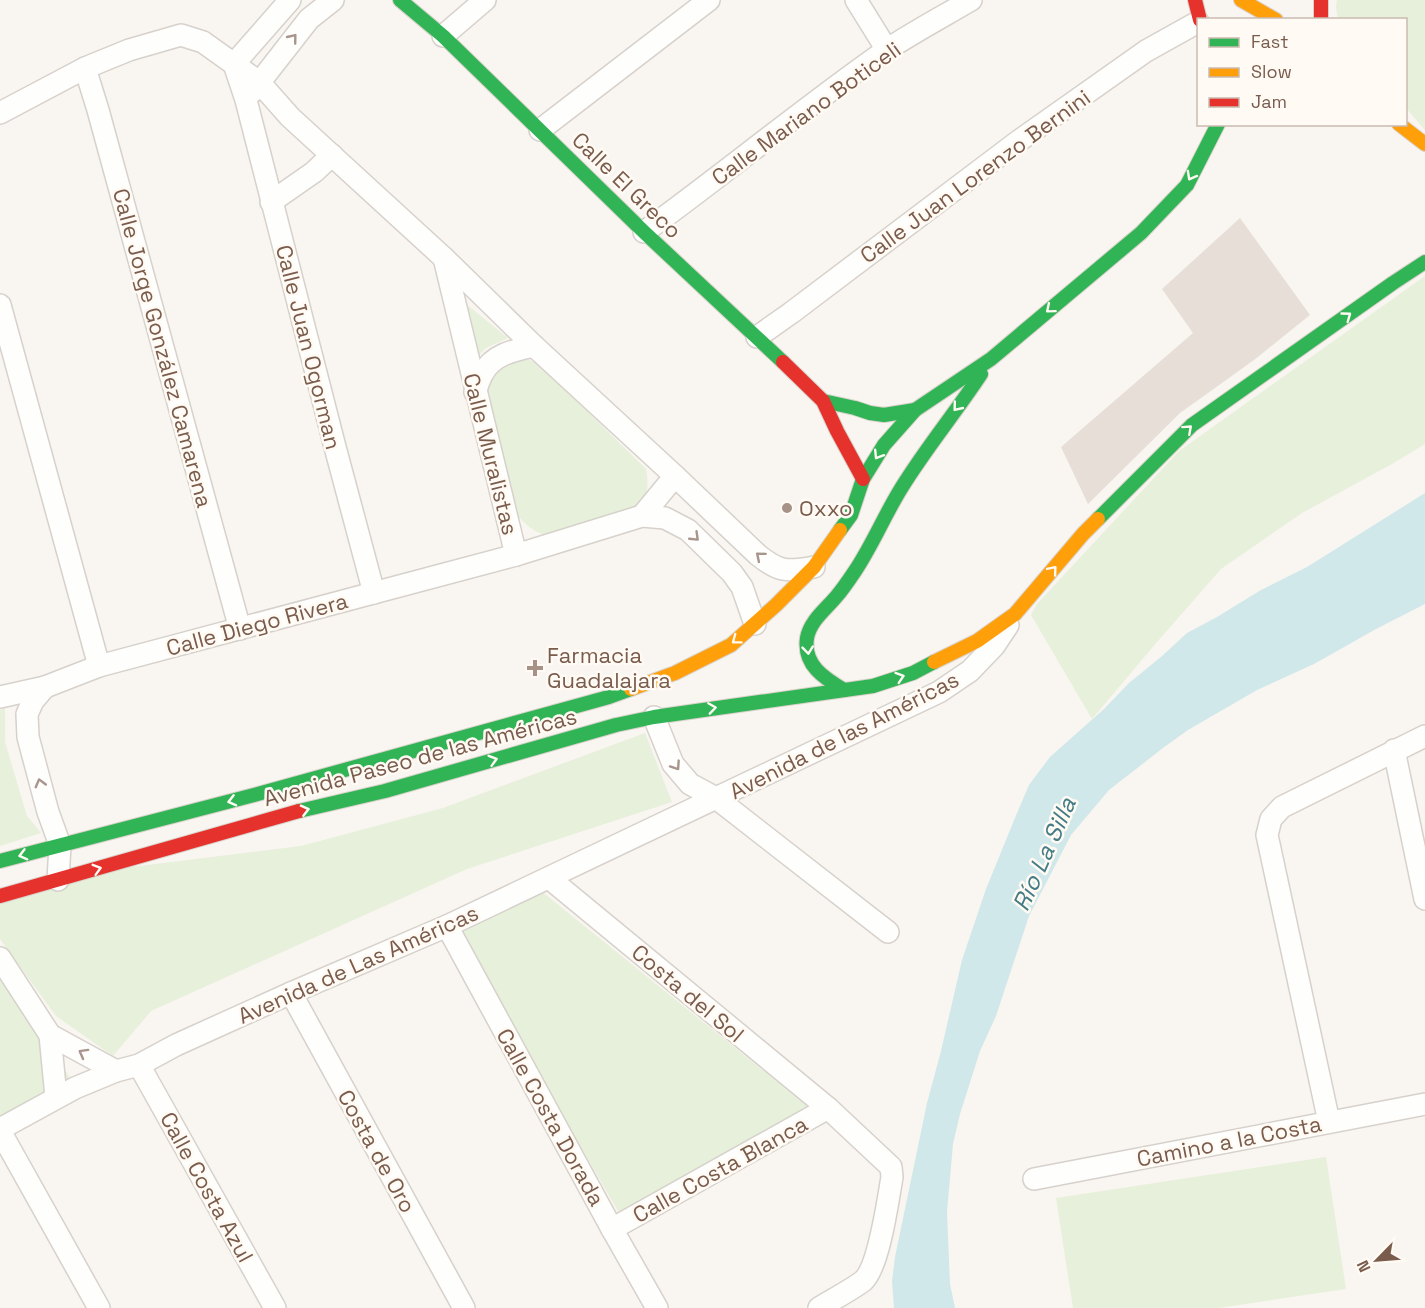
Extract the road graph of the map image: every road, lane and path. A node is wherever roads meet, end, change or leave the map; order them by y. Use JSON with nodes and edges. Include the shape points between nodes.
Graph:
{"nodes":[{"id":1,"x":290,"y":0,"type":"edge"},
{"id":2,"x":333,"y":0,"type":"edge"},
{"id":3,"x":400,"y":0,"type":"edge"},
{"id":4,"x":485,"y":0,"type":"edge"},
{"id":5,"x":709,"y":0,"type":"edge"},
{"id":6,"x":856,"y":0,"type":"edge"},
{"id":7,"x":971,"y":0,"type":"edge"},
{"id":8,"x":1195,"y":0,"type":"edge"},
{"id":9,"x":1242,"y":0,"type":"edge"},
{"id":10,"x":1321,"y":0,"type":"edge"},
{"id":11,"x":1273,"y":16,"type":"edge"},
{"id":12,"x":1198,"y":18,"type":"edge"},
{"id":13,"x":1321,"y":18,"type":"edge"},
{"id":14,"x":1197,"y":22,"type":"edge"},
{"id":15,"x":443,"y":36,"type":"junction"},
{"id":16,"x":887,"y":50,"type":"junction"},
{"id":17,"x":234,"y":64,"type":"junction"},
{"id":18,"x":85,"y":68,"type":"junction"},
{"id":19,"x":259,"y":82,"type":"junction"},
{"id":20,"x":246,"y":100,"type":"junction"},
{"id":21,"x":0,"y":113,"type":"edge"},
{"id":22,"x":1218,"y":126,"type":"edge"},
{"id":23,"x":1400,"y":126,"type":"edge"},
{"id":24,"x":540,"y":130,"type":"junction"},
{"id":25,"x":1425,"y":144,"type":"edge"},
{"id":26,"x":332,"y":155,"type":"junction"},
{"id":27,"x":272,"y":202,"type":"junction"},
{"id":28,"x":645,"y":232,"type":"junction"},
{"id":29,"x":444,"y":258,"type":"junction"},
{"id":30,"x":1425,"y":262,"type":"edge"},
{"id":31,"x":0,"y":305,"type":"edge"},
{"id":32,"x":757,"y":337,"type":"junction"},
{"id":33,"x":534,"y":346,"type":"junction"},
{"id":34,"x":991,"y":359,"type":"junction"},
{"id":35,"x":475,"y":392,"type":"junction"},
{"id":36,"x":823,"y":402,"type":"junction"},
{"id":37,"x":915,"y":410,"type":"junction"},
{"id":38,"x":675,"y":476,"type":"junction"},
{"id":39,"x":863,"y":479,"type":"junction"},
{"id":40,"x":851,"y":515,"type":"junction"},
{"id":41,"x":642,"y":516,"type":"junction"},
{"id":42,"x":851,"y":537,"type":"dead end"},
{"id":43,"x":516,"y":555,"type":"junction"},
{"id":44,"x":849,"y":557,"type":"dead end"},
{"id":45,"x":814,"y":567,"type":"junction"},
{"id":46,"x":374,"y":593,"type":"junction"},
{"id":47,"x":833,"y":602,"type":"junction"},
{"id":48,"x":1015,"y":614,"type":"junction"},
{"id":49,"x":755,"y":624,"type":"junction"},
{"id":50,"x":240,"y":629,"type":"junction"},
{"id":51,"x":99,"y":666,"type":"junction"},
{"id":52,"x":45,"y":687,"type":"junction"},
{"id":53,"x":844,"y":690,"type":"junction"},
{"id":54,"x":0,"y":697,"type":"edge"},
{"id":55,"x":654,"y":717,"type":"junction"},
{"id":56,"x":1425,"y":736,"type":"edge"},
{"id":57,"x":1394,"y":750,"type":"junction"},
{"id":58,"x":716,"y":798,"type":"junction"},
{"id":59,"x":60,"y":845,"type":"junction"},
{"id":60,"x":0,"y":861,"type":"edge"},
{"id":61,"x":549,"y":878,"type":"junction"},
{"id":62,"x":58,"y":880,"type":"junction"},
{"id":63,"x":0,"y":896,"type":"edge"},
{"id":64,"x":1425,"y":899,"type":"edge"},
{"id":65,"x":447,"y":926,"type":"junction"},
{"id":66,"x":888,"y":932,"type":"dead end"},
{"id":67,"x":0,"y":958,"type":"edge"},
{"id":68,"x":291,"y":993,"type":"junction"},
{"id":69,"x":50,"y":1035,"type":"junction"},
{"id":70,"x":139,"y":1065,"type":"junction"},
{"id":71,"x":116,"y":1071,"type":"junction"},
{"id":72,"x":56,"y":1097,"type":"junction"},
{"id":73,"x":1425,"y":1104,"type":"edge"},
{"id":74,"x":828,"y":1108,"type":"junction"},
{"id":75,"x":1329,"y":1122,"type":"junction"},
{"id":76,"x":0,"y":1130,"type":"edge"},
{"id":77,"x":1034,"y":1179,"type":"dead end"},
{"id":78,"x":612,"y":1229,"type":"junction"},
{"id":79,"x":99,"y":1308,"type":"edge"},
{"id":80,"x":274,"y":1308,"type":"edge"},
{"id":81,"x":464,"y":1308,"type":"edge"},
{"id":82,"x":657,"y":1308,"type":"edge"},
{"id":83,"x":819,"y":1308,"type":"edge"}],
"edges":[{"from":1,"to":17,"type":"street"},
{"from":19,"to":2,"type":"street","one_way":true,"via":[[309,19]]},
{"from":3,"to":15,"type":"street","name":"Calle El Greco"},
{"from":4,"to":15,"type":"street"},
{"from":5,"to":24,"type":"street"},
{"from":6,"to":16,"type":"street"},
{"from":7,"to":16,"type":"street","name":"Calle Mariano Boticeli"},
{"from":8,"to":12,"type":"street"},
{"from":9,"to":11,"type":"street"},
{"from":10,"to":13,"type":"street"},
{"from":14,"to":32,"type":"street","name":"Calle Juan Lorenzo Bernini","via":[[1146,51],[1020,140]]},
{"from":15,"to":24,"type":"street","name":"Calle El Greco"},
{"from":16,"to":28,"type":"street","name":"Calle Mariano Boticeli"},
{"from":17,"to":18,"type":"street","via":[[203,42],[181,35]]},
{"from":17,"to":19,"type":"street"},
{"from":17,"to":20,"type":"street","name":"Calle Juan Ogorman"},
{"from":18,"to":21,"type":"street"},
{"from":18,"to":50,"type":"street","name":"Calle Jorge González Camarena"},
{"from":19,"to":20,"type":"street"},
{"from":19,"to":26,"type":"street"},
{"from":20,"to":27,"type":"street","name":"Calle Juan Ogorman"},
{"from":22,"to":34,"type":"street","name":"Avenida Paseo de las Américas","one_way":true,"via":[[1187,185],[1140,233]]},
{"from":23,"to":25,"type":"street"},
{"from":24,"to":28,"type":"street","name":"Calle El Greco"},
{"from":26,"to":27,"type":"street"},
{"from":26,"to":29,"type":"street"},
{"from":27,"to":46,"type":"street","name":"Calle Juan Ogorman"},
{"from":28,"to":32,"type":"street","name":"Calle El Greco"},
{"from":29,"to":33,"type":"street"},
{"from":29,"to":35,"type":"street","name":"Calle Muralistas"},
{"from":48,"to":30,"type":"street","name":"Avenida Paseo de las Américas","one_way":true,"via":[[1083,534],[1192,425]]},
{"from":31,"to":51,"type":"street"},
{"from":32,"to":36,"type":"street","name":"Calle El Greco"},
{"from":33,"to":35,"type":"street","via":[[510,351],[496,359],[483,371]]},
{"from":33,"to":38,"type":"street"},
{"from":34,"to":37,"type":"street","name":"Avenida Paseo de las Américas"},
{"from":34,"to":47,"type":"street","one_way":true,"via":[[893,501],[879,531]]},
{"from":35,"to":43,"type":"street","name":"Calle Muralistas"},
{"from":36,"to":37,"type":"street","via":[[884,415]]},
{"from":36,"to":39,"type":"street","name":"Calle El Greco"},
{"from":37,"to":39,"type":"street","name":"Avenida Paseo de las Américas","one_way":true,"via":[[884,446]]},
{"from":38,"to":41,"type":"street"},
{"from":45,"to":38,"type":"street","one_way":true,"via":[[791,571],[772,566]]},
{"from":39,"to":40,"type":"street","name":"Avenida Paseo de las Américas"},
{"from":40,"to":42,"type":"street"},
{"from":40,"to":45,"type":"street","name":"Avenida Paseo de las Américas"},
{"from":41,"to":43,"type":"street","name":"Calle Muralistas"},
{"from":41,"to":49,"type":"street","name":"Calle Muralistas","one_way":true,"via":[[665,518],[688,530],[742,587]]},
{"from":43,"to":46,"type":"street","name":"Calle Diego Rivera"},
{"from":44,"to":47,"type":"street"},
{"from":45,"to":49,"type":"street","name":"Avenida Paseo de las Américas"},
{"from":46,"to":50,"type":"street","name":"Calle Diego Rivera"},
{"from":47,"to":53,"type":"street","one_way":true,"via":[[814,622],[807,638],[808,656],[812,668]]},
{"from":53,"to":48,"type":"street","name":"Avenida Paseo de las Américas","one_way":true,"via":[[873,686],[913,673],[976,641]]},
{"from":48,"to":58,"type":"street","name":"Avenida de las Américas","via":[[994,646],[970,671],[939,692]]},
{"from":49,"to":59,"type":"street","name":"Avenida Paseo de las Américas","one_way":true,"via":[[730,645],[675,673],[609,697]]},
{"from":50,"to":51,"type":"street","name":"Calle Diego Rivera"},
{"from":51,"to":52,"type":"street","name":"Calle Diego Rivera"},
{"from":52,"to":54,"type":"street","name":"Calle Diego Rivera"},
{"from":59,"to":52,"type":"street","one_way":true,"via":[[28,737],[27,714]]},
{"from":55,"to":53,"type":"street","name":"Avenida Paseo de las Américas","one_way":true},
{"from":55,"to":58,"type":"street","one_way":true,"via":[[673,764],[690,784]]},
{"from":62,"to":55,"type":"street","name":"Avenida Paseo de las Américas","one_way":true},
{"from":56,"to":57,"type":"street"},
{"from":57,"to":64,"type":"street"},
{"from":57,"to":75,"type":"street","via":[[1282,807],[1271,819],[1267,835]]},
{"from":58,"to":61,"type":"street","name":"Avenida de Las Américas"},
{"from":58,"to":66,"type":"street"},
{"from":59,"to":60,"type":"street","name":"Avenida Paseo de las Américas","one_way":true},
{"from":59,"to":62,"type":"street"},
{"from":61,"to":65,"type":"street","name":"Avenida de Las Américas"},
{"from":61,"to":74,"type":"street","name":"Costa del Sol"},
{"from":62,"to":63,"type":"street","name":"Avenida Paseo de las Américas"},
{"from":65,"to":68,"type":"street","name":"Avenida de Las Américas"},
{"from":65,"to":78,"type":"street","name":"Calle Costa Dorada"},
{"from":67,"to":69,"type":"street"},
{"from":68,"to":70,"type":"street","name":"Avenida de Las Américas"},
{"from":68,"to":81,"type":"street","name":"Costa de Oro"},
{"from":71,"to":69,"type":"street","one_way":true},
{"from":69,"to":72,"type":"street"},
{"from":70,"to":71,"type":"street","name":"Avenida de Las Américas"},
{"from":70,"to":80,"type":"street","name":"Calle Costa Azul"},
{"from":71,"to":72,"type":"street","name":"Avenida de Las Américas"},
{"from":72,"to":76,"type":"street","name":"Avenida de Las Américas"},
{"from":73,"to":75,"type":"street","name":"Camino a la Costa"},
{"from":74,"to":78,"type":"street","name":"Calle Costa Blanca"},
{"from":74,"to":83,"type":"street","name":"Costa del Sol","via":[[886,1160],[892,1177],[871,1269],[864,1280]]},
{"from":75,"to":77,"type":"street","name":"Camino a la Costa"},
{"from":76,"to":79,"type":"street"},
{"from":78,"to":82,"type":"street","name":"Calle Costa Dorada"}]}
